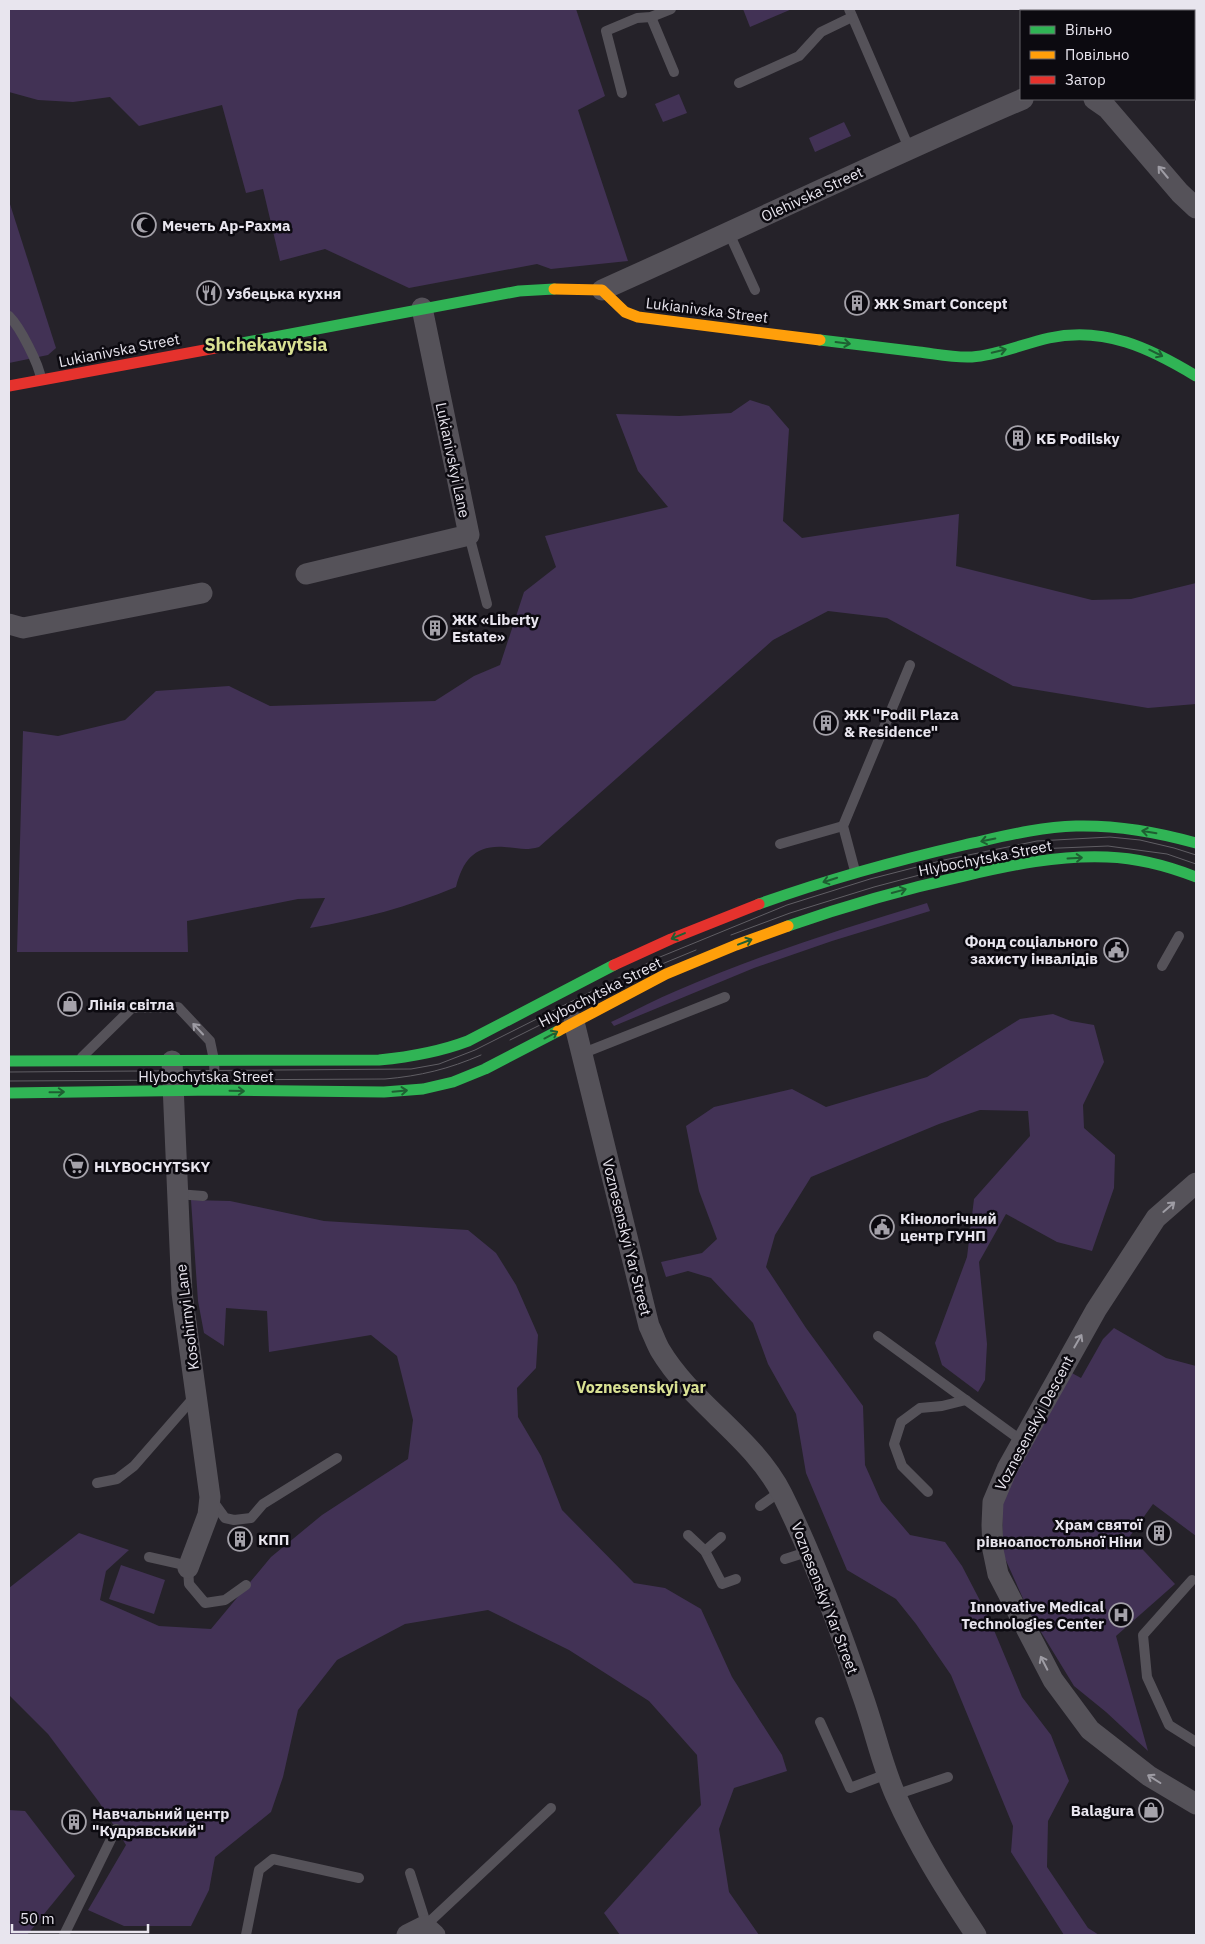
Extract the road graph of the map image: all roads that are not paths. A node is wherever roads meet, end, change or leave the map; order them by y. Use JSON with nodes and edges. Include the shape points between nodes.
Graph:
{"nodes":[{"id":1,"x":671,"y":9,"type":"edge"},
{"id":2,"x":636,"y":13,"type":"edge"},
{"id":3,"x":850,"y":13,"type":"edge"},
{"id":4,"x":651,"y":17,"type":"junction"},
{"id":5,"x":674,"y":72,"type":"dead end"},
{"id":6,"x":739,"y":83,"type":"dead end"},
{"id":7,"x":622,"y":93,"type":"dead end"},
{"id":8,"x":1021,"y":100,"type":"edge"},
{"id":9,"x":1095,"y":100,"type":"edge"},
{"id":10,"x":909,"y":148,"type":"junction"},
{"id":11,"x":1196,"y":208,"type":"edge"},
{"id":12,"x":729,"y":233,"type":"junction"},
{"id":13,"x":602,"y":290,"type":"junction"},
{"id":14,"x":755,"y":290,"type":"dead end"},
{"id":15,"x":422,"y":308,"type":"junction"},
{"id":16,"x":9,"y":316,"type":"edge"},
{"id":17,"x":1196,"y":376,"type":"edge"},
{"id":18,"x":41,"y":380,"type":"junction"},
{"id":19,"x":9,"y":386,"type":"edge"},
{"id":20,"x":469,"y":535,"type":"junction"},
{"id":21,"x":306,"y":574,"type":"dead end"},
{"id":22,"x":202,"y":593,"type":"dead end"},
{"id":23,"x":487,"y":604,"type":"dead end"},
{"id":24,"x":9,"y":624,"type":"edge"},
{"id":25,"x":910,"y":665,"type":"dead end"},
{"id":26,"x":843,"y":826,"type":"junction"},
{"id":27,"x":1196,"y":843,"type":"edge"},
{"id":28,"x":780,"y":844,"type":"dead end"},
{"id":29,"x":855,"y":872,"type":"junction"},
{"id":30,"x":1196,"y":877,"type":"edge"},
{"id":31,"x":1179,"y":936,"type":"dead end"},
{"id":32,"x":1162,"y":966,"type":"dead end"},
{"id":33,"x":725,"y":997,"type":"dead end"},
{"id":34,"x":574,"y":1022,"type":"junction"},
{"id":35,"x":581,"y":1054,"type":"junction"},
{"id":36,"x":214,"y":1060,"type":"junction"},
{"id":37,"x":9,"y":1061,"type":"edge"},
{"id":38,"x":78,"y":1061,"type":"junction"},
{"id":39,"x":172,"y":1061,"type":"junction"},
{"id":40,"x":215,"y":1090,"type":"junction"},
{"id":41,"x":172,"y":1091,"type":"junction"},
{"id":42,"x":9,"y":1093,"type":"edge"},
{"id":43,"x":1196,"y":1183,"type":"edge"},
{"id":44,"x":177,"y":1194,"type":"junction"},
{"id":45,"x":204,"y":1196,"type":"dead end"},
{"id":46,"x":878,"y":1336,"type":"dead end"},
{"id":47,"x":196,"y":1394,"type":"junction"},
{"id":48,"x":966,"y":1400,"type":"junction"},
{"id":49,"x":1022,"y":1441,"type":"junction"},
{"id":50,"x":337,"y":1458,"type":"dead end"},
{"id":51,"x":96,"y":1483,"type":"dead end"},
{"id":52,"x":781,"y":1492,"type":"junction"},
{"id":53,"x":928,"y":1492,"type":"dead end"},
{"id":54,"x":210,"y":1497,"type":"junction"},
{"id":55,"x":760,"y":1506,"type":"dead end"},
{"id":56,"x":688,"y":1535,"type":"dead end"},
{"id":57,"x":722,"y":1537,"type":"dead end"},
{"id":58,"x":705,"y":1551,"type":"junction"},
{"id":59,"x":810,"y":1551,"type":"junction"},
{"id":60,"x":149,"y":1558,"type":"dead end"},
{"id":61,"x":785,"y":1559,"type":"dead end"},
{"id":62,"x":188,"y":1567,"type":"junction"},
{"id":63,"x":736,"y":1579,"type":"dead end"},
{"id":64,"x":1192,"y":1580,"type":"dead end"},
{"id":65,"x":246,"y":1585,"type":"dead end"},
{"id":66,"x":820,"y":1722,"type":"dead end"},
{"id":67,"x":1196,"y":1742,"type":"edge"},
{"id":68,"x":887,"y":1774,"type":"junction"},
{"id":69,"x":948,"y":1777,"type":"dead end"},
{"id":70,"x":895,"y":1795,"type":"junction"},
{"id":71,"x":1196,"y":1804,"type":"edge"},
{"id":72,"x":551,"y":1808,"type":"dead end"},
{"id":73,"x":116,"y":1829,"type":"dead end"},
{"id":74,"x":410,"y":1872,"type":"dead end"},
{"id":75,"x":359,"y":1878,"type":"dead end"},
{"id":76,"x":422,"y":1932,"type":"edge"},
{"id":77,"x":64,"y":1935,"type":"edge"},
{"id":78,"x":246,"y":1935,"type":"edge"},
{"id":79,"x":976,"y":1935,"type":"edge"}],
"edges":[{"from":1,"to":4,"type":"lane"},
{"from":2,"to":4,"type":"lane"},
{"from":2,"to":7,"type":"lane","via":[[606,31]]},
{"from":3,"to":6,"type":"lane","via":[[821,32],[799,56]]},
{"from":3,"to":10,"type":"lane"},
{"from":4,"to":5,"type":"lane"},
{"from":8,"to":10,"type":"street","name":"Olehivska Street"},
{"from":11,"to":9,"type":"street","one_way":true,"via":[[1107,108]]},
{"from":10,"to":12,"type":"street","name":"Olehivska Street"},
{"from":12,"to":13,"type":"street","name":"Olehivska Street"},
{"from":12,"to":14,"type":"lane"},
{"from":13,"to":15,"type":"main road","name":"Lukianivska Street","via":[[519,291]]},
{"from":13,"to":17,"type":"main road","name":"Lukianivska Street","one_way":true,"via":[[625,312],[638,317],[951,356],[973,357],[1075,334],[1109,337],[1138,344]]},
{"from":15,"to":18,"type":"main road","name":"Lukianivska Street"},
{"from":15,"to":20,"type":"street","name":"Lukianivskyi Lane"},
{"from":16,"to":18,"type":"lane","via":[[17,324],[39,368]]},
{"from":18,"to":19,"type":"main road","name":"Lukianivska Street"},
{"from":20,"to":21,"type":"street","name":"Lukianivskyi Lane"},
{"from":20,"to":23,"type":"lane"},
{"from":22,"to":24,"type":"street","via":[[23,628]]},
{"from":25,"to":26,"type":"lane"},
{"from":26,"to":28,"type":"lane"},
{"from":26,"to":29,"type":"lane"},
{"from":27,"to":29,"type":"main road","name":"Hlybochytska Street","one_way":true,"via":[[1135,830],[1074,826],[1020,832]]},
{"from":29,"to":36,"type":"main road","name":"Hlybochytska Street","one_way":true,"via":[[750,906],[674,938],[442,1051],[379,1060]]},
{"from":34,"to":30,"type":"main road","name":"Hlybochytska Street","one_way":true,"via":[[666,974],[783,928],[902,890],[1039,861],[1079,857],[1140,861]]},
{"from":31,"to":32,"type":"lane"},
{"from":33,"to":35,"type":"lane"},
{"from":34,"to":35,"type":"street","name":"Voznesenskyi Yar Street"},
{"from":40,"to":34,"type":"main road","name":"Hlybochytska Street","one_way":true,"via":[[384,1092],[424,1089],[454,1082],[485,1069]]},
{"from":35,"to":52,"type":"street","name":"Voznesenskyi Yar Street","via":[[649,1326],[660,1350],[682,1380],[763,1464]]},
{"from":36,"to":38,"type":"lane","one_way":true,"via":[[210,1041],[178,1007],[132,1008]]},
{"from":36,"to":39,"type":"main road","name":"Hlybochytska Street"},
{"from":36,"to":40,"type":"lane"},
{"from":37,"to":38,"type":"main road","name":"Hlybochytska Street"},
{"from":38,"to":39,"type":"main road","name":"Hlybochytska Street"},
{"from":39,"to":41,"type":"street","name":"Kosohirnyi Lane"},
{"from":40,"to":41,"type":"main road","name":"Hlybochytska Street"},
{"from":42,"to":41,"type":"main road","name":"Hlybochytska Street","one_way":true},
{"from":41,"to":44,"type":"street","name":"Kosohirnyi Lane"},
{"from":49,"to":43,"type":"street","name":"Voznesenskyi Descent","one_way":true,"via":[[1096,1310],[1156,1218]]},
{"from":44,"to":45,"type":"lane"},
{"from":44,"to":47,"type":"street","name":"Kosohirnyi Lane","via":[[182,1293]]},
{"from":46,"to":48,"type":"lane"},
{"from":47,"to":51,"type":"lane","via":[[134,1466],[117,1479]]},
{"from":47,"to":54,"type":"street","name":"Kosohirnyi Lane"},
{"from":48,"to":49,"type":"lane"},
{"from":48,"to":53,"type":"lane","via":[[920,1408],[901,1422],[894,1444],[902,1466]]},
{"from":71,"to":49,"type":"street","name":"Voznesenskyi Descent","one_way":true,"via":[[1150,1776],[1090,1730],[1053,1680],[998,1574],[993,1550],[994,1502]]},
{"from":50,"to":54,"type":"lane","via":[[263,1504],[251,1518],[225,1518]]},
{"from":52,"to":55,"type":"lane"},
{"from":52,"to":59,"type":"street","name":"Voznesenskyi Yar Street"},
{"from":54,"to":62,"type":"street","name":"Kosohirnyi Lane","via":[[208,1514]]},
{"from":56,"to":58,"type":"lane"},
{"from":57,"to":58,"type":"lane"},
{"from":58,"to":63,"type":"lane","via":[[722,1584]]},
{"from":59,"to":61,"type":"lane"},
{"from":59,"to":68,"type":"street","name":"Voznesenskyi Yar Street"},
{"from":60,"to":62,"type":"lane"},
{"from":62,"to":65,"type":"lane","via":[[189,1584],[205,1603],[225,1600]]},
{"from":64,"to":67,"type":"lane","via":[[1143,1636],[1148,1677],[1168,1725]]},
{"from":66,"to":68,"type":"lane","via":[[850,1788]]},
{"from":68,"to":70,"type":"street","name":"Voznesenskyi Yar Street"},
{"from":69,"to":70,"type":"lane"},
{"from":70,"to":79,"type":"street","name":"Voznesenskyi Yar Street","via":[[944,1888]]},
{"from":72,"to":76,"type":"lane"},
{"from":73,"to":77,"type":"lane"},
{"from":74,"to":76,"type":"lane","via":[[424,1917]]},
{"from":75,"to":78,"type":"lane","via":[[273,1859],[259,1870]]}]}
